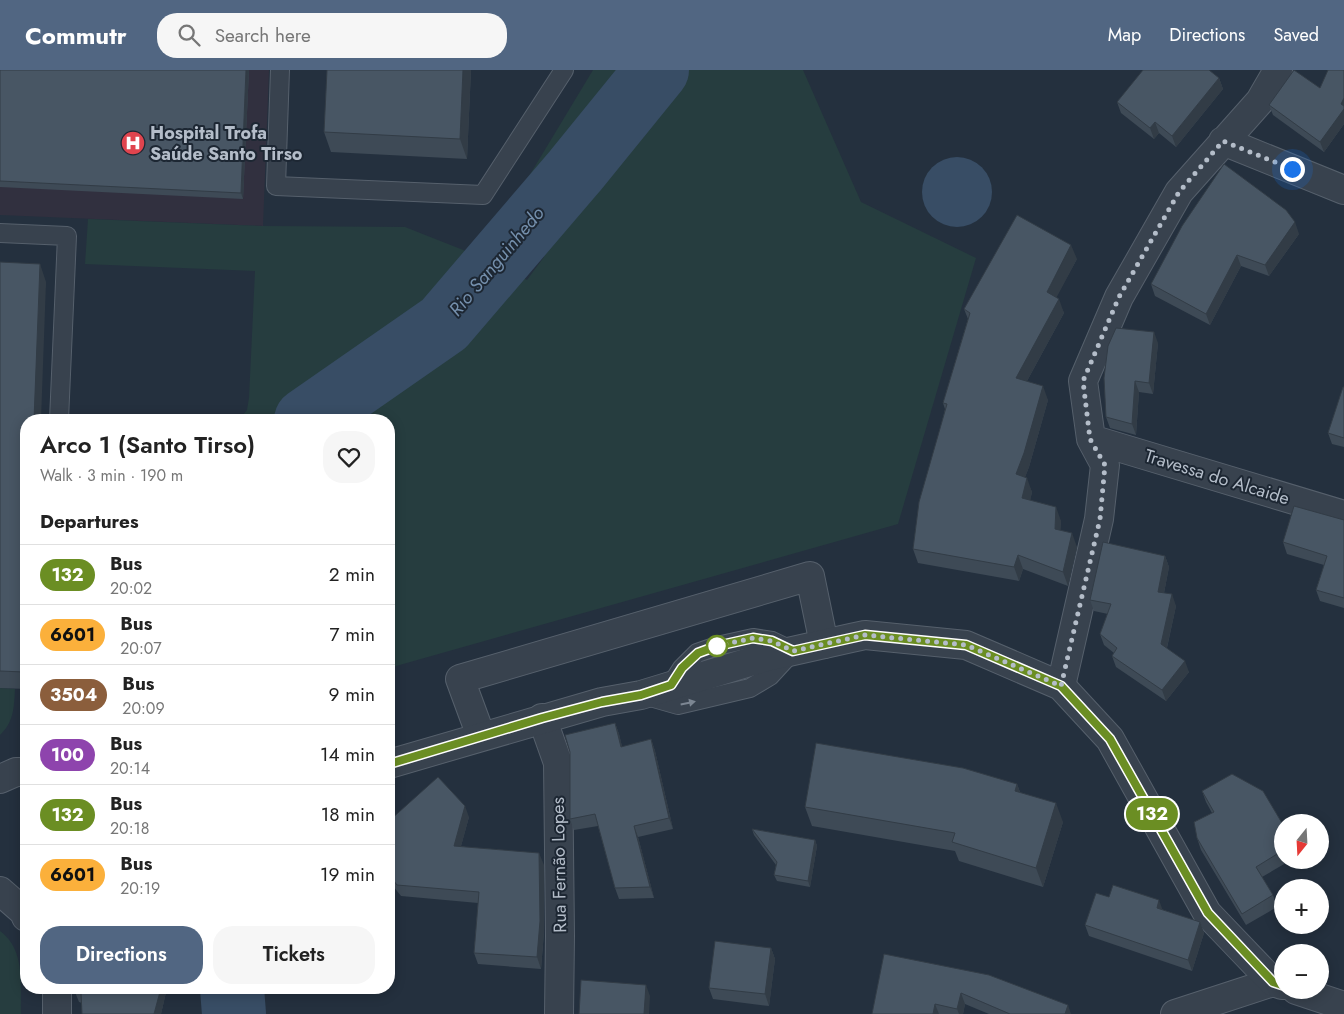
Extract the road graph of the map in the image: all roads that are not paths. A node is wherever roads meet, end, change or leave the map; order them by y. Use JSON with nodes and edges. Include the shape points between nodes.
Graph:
{"nodes":[{"id":1,"x":280,"y":70,"type":"edge"},
{"id":2,"x":564,"y":70,"type":"edge"},
{"id":3,"x":1278,"y":70,"type":"edge"},
{"id":4,"x":1223,"y":141,"type":"junction"},
{"id":5,"x":1344,"y":190,"type":"edge"},
{"id":6,"x":0,"y":233,"type":"edge"},
{"id":7,"x":59,"y":414,"type":"edge"},
{"id":8,"x":1090,"y":439,"type":"junction"},
{"id":9,"x":1344,"y":515,"type":"edge"},
{"id":10,"x":824,"y":644,"type":"junction"},
{"id":11,"x":793,"y":651,"type":"junction"},
{"id":12,"x":1061,"y":686,"type":"junction"},
{"id":13,"x":641,"y":695,"type":"junction"},
{"id":14,"x":542,"y":718,"type":"junction"},
{"id":15,"x":481,"y":736,"type":"junction"},
{"id":16,"x":395,"y":762,"type":"edge"},
{"id":17,"x":0,"y":890,"type":"edge"},
{"id":18,"x":20,"y":895,"type":"edge"},
{"id":19,"x":20,"y":908,"type":"edge"},
{"id":20,"x":1274,"y":976,"type":"edge"},
{"id":21,"x":1274,"y":989,"type":"edge"},
{"id":22,"x":57,"y":994,"type":"edge"},
{"id":23,"x":1323,"y":999,"type":"edge"},
{"id":24,"x":1344,"y":1006,"type":"edge"},
{"id":25,"x":57,"y":1014,"type":"edge"},
{"id":26,"x":559,"y":1014,"type":"edge"},
{"id":27,"x":1177,"y":1014,"type":"edge"}],
"edges":[{"from":1,"to":2,"type":"lane","via":[[276,186],[483,195]]},
{"from":3,"to":4,"type":"street","via":[[1260,101]]},
{"from":4,"to":5,"type":"street"},
{"from":4,"to":8,"type":"street","via":[[1179,192],[1119,297],[1083,381]]},
{"from":6,"to":7,"type":"lane","via":[[67,236]]},
{"from":8,"to":9,"type":"street","name":"Travessa do Alcaide"},
{"from":8,"to":12,"type":"street","via":[[1105,465],[1100,519]]},
{"from":10,"to":11,"type":"street"},
{"from":10,"to":12,"type":"street","via":[[865,635],[966,645]]},
{"from":10,"to":15,"type":"street","via":[[810,576],[460,679]]},
{"from":11,"to":13,"type":"street"},
{"from":13,"to":11,"type":"lane","one_way":true,"via":[[678,705],[750,688],[770,676]]},
{"from":12,"to":20,"type":"street","via":[[1110,739],[1208,913]]},
{"from":13,"to":14,"type":"street"},
{"from":14,"to":15,"type":"street"},
{"from":14,"to":26,"type":"street","name":"Rua Fernão Lopes","via":[[558,763]]},
{"from":15,"to":16,"type":"street"},
{"from":17,"to":18,"type":"street"},
{"from":17,"to":19,"type":"street"},
{"from":21,"to":27,"type":"street"},
{"from":22,"to":25,"type":"street"},
{"from":23,"to":24,"type":"street"}]}
